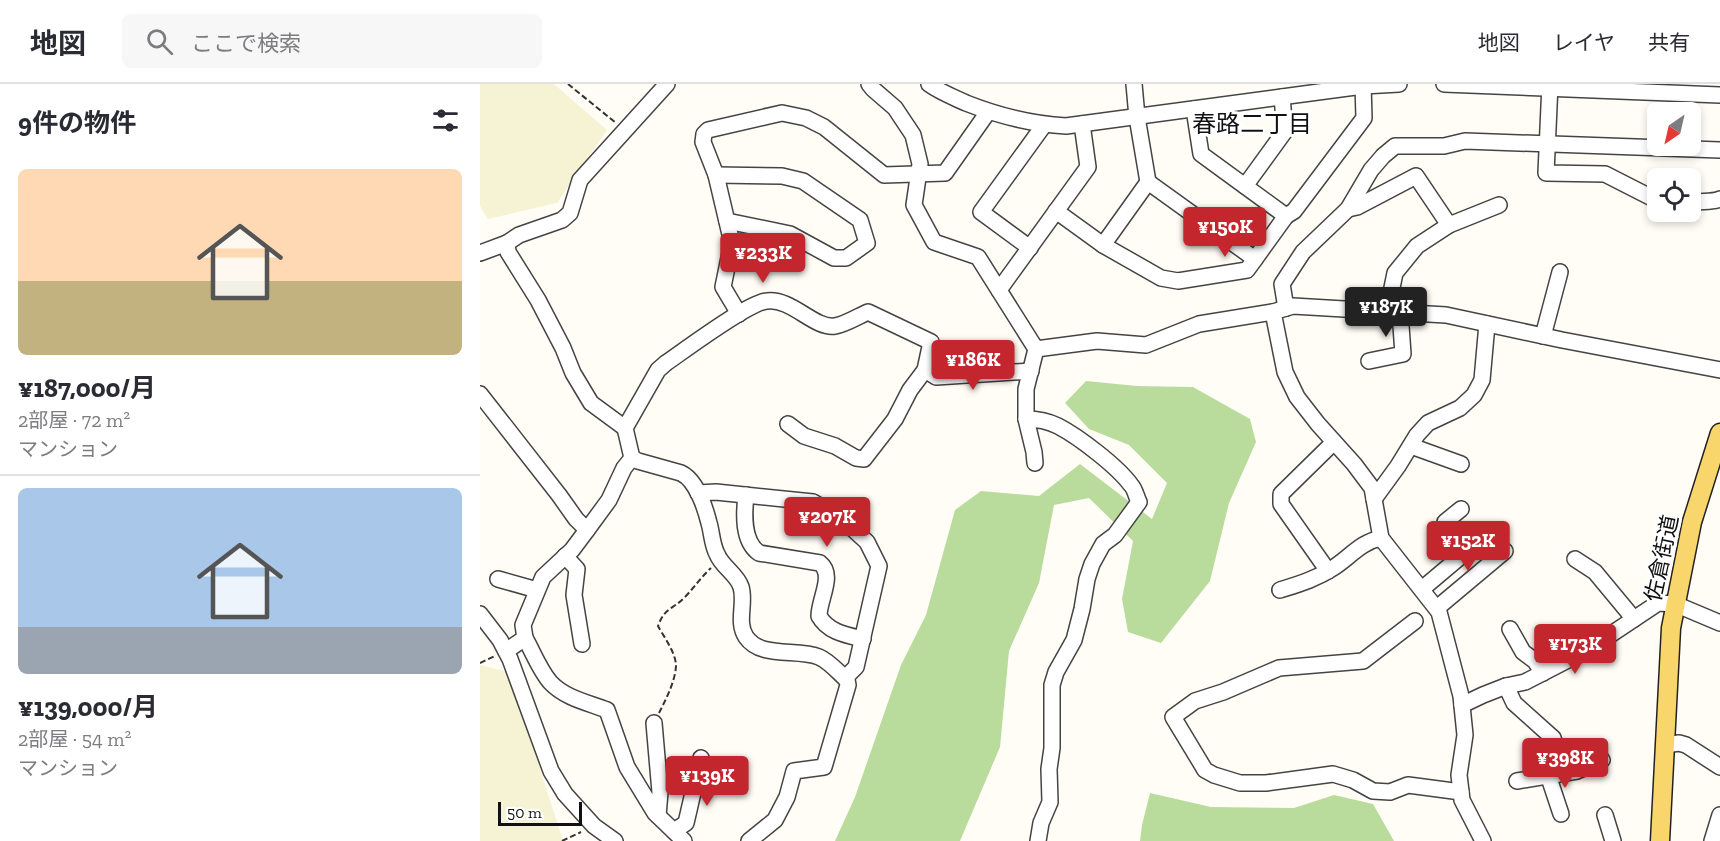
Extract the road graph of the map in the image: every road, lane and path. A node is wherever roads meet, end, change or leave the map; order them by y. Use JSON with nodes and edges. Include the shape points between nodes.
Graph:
{"nodes":[{"id":1,"x":568,"y":84,"type":"edge"},
{"id":2,"x":667,"y":84,"type":"edge"},
{"id":3,"x":869,"y":84,"type":"edge"},
{"id":4,"x":929,"y":84,"type":"edge"},
{"id":5,"x":1134,"y":84,"type":"edge"},
{"id":6,"x":1399,"y":84,"type":"edge"},
{"id":7,"x":1444,"y":84,"type":"edge"},
{"id":8,"x":1363,"y":85,"type":"edge"},
{"id":9,"x":1549,"y":86,"type":"edge"},
{"id":10,"x":1720,"y":95,"type":"edge"},
{"id":11,"x":1282,"y":97,"type":"junction"},
{"id":12,"x":1194,"y":109,"type":"junction"},
{"id":13,"x":988,"y":112,"type":"junction"},
{"id":14,"x":1137,"y":117,"type":"junction"},
{"id":15,"x":1082,"y":124,"type":"junction"},
{"id":16,"x":1044,"y":125,"type":"junction"},
{"id":17,"x":625,"y":130,"type":"junction"},
{"id":18,"x":1547,"y":144,"type":"junction"},
{"id":19,"x":1720,"y":150,"type":"edge"},
{"id":20,"x":918,"y":174,"type":"junction"},
{"id":21,"x":716,"y":175,"type":"junction"},
{"id":22,"x":1148,"y":182,"type":"junction"},
{"id":23,"x":1245,"y":186,"type":"junction"},
{"id":24,"x":1647,"y":195,"type":"edge"},
{"id":25,"x":1720,"y":199,"type":"edge"},
{"id":26,"x":1701,"y":200,"type":"edge"},
{"id":27,"x":1499,"y":206,"type":"dead end"},
{"id":28,"x":1348,"y":209,"type":"junction"},
{"id":29,"x":1056,"y":211,"type":"junction"},
{"id":30,"x":1286,"y":216,"type":"junction"},
{"id":31,"x":727,"y":221,"type":"junction"},
{"id":32,"x":1449,"y":225,"type":"junction"},
{"id":33,"x":507,"y":243,"type":"junction"},
{"id":34,"x":1103,"y":245,"type":"junction"},
{"id":35,"x":1030,"y":248,"type":"junction"},
{"id":36,"x":480,"y":253,"type":"edge"},
{"id":37,"x":1255,"y":259,"type":"junction"},
{"id":38,"x":1560,"y":272,"type":"dead end"},
{"id":39,"x":999,"y":290,"type":"junction"},
{"id":40,"x":1279,"y":310,"type":"junction"},
{"id":41,"x":1394,"y":312,"type":"junction"},
{"id":42,"x":739,"y":314,"type":"junction"},
{"id":43,"x":1487,"y":324,"type":"junction"},
{"id":44,"x":1543,"y":336,"type":"junction"},
{"id":45,"x":1036,"y":349,"type":"junction"},
{"id":46,"x":1369,"y":362,"type":"dead end"},
{"id":47,"x":925,"y":370,"type":"junction"},
{"id":48,"x":1720,"y":370,"type":"edge"},
{"id":49,"x":1030,"y":371,"type":"junction"},
{"id":50,"x":480,"y":394,"type":"edge"},
{"id":51,"x":1026,"y":419,"type":"junction"},
{"id":52,"x":788,"y":424,"type":"dead end"},
{"id":53,"x":625,"y":428,"type":"junction"},
{"id":54,"x":1720,"y":434,"type":"edge"},
{"id":55,"x":1334,"y":442,"type":"junction"},
{"id":56,"x":1410,"y":446,"type":"junction"},
{"id":57,"x":632,"y":458,"type":"junction"},
{"id":58,"x":1035,"y":463,"type":"dead end"},
{"id":59,"x":1461,"y":464,"type":"dead end"},
{"id":60,"x":698,"y":493,"type":"junction"},
{"id":61,"x":746,"y":495,"type":"junction"},
{"id":62,"x":1374,"y":499,"type":"junction"},
{"id":63,"x":1461,"y":509,"type":"dead end"},
{"id":64,"x":587,"y":530,"type":"junction"},
{"id":65,"x":1492,"y":530,"type":"dead end"},
{"id":66,"x":1381,"y":538,"type":"junction"},
{"id":67,"x":1505,"y":551,"type":"dead end"},
{"id":68,"x":1466,"y":552,"type":"junction"},
{"id":69,"x":565,"y":556,"type":"junction"},
{"id":70,"x":719,"y":559,"type":"junction"},
{"id":71,"x":1575,"y":559,"type":"dead end"},
{"id":72,"x":1328,"y":571,"type":"junction"},
{"id":73,"x":1479,"y":573,"type":"junction"},
{"id":74,"x":498,"y":579,"type":"dead end"},
{"id":75,"x":1422,"y":589,"type":"junction"},
{"id":76,"x":537,"y":590,"type":"junction"},
{"id":77,"x":1280,"y":590,"type":"dead end"},
{"id":78,"x":1675,"y":604,"type":"junction"},
{"id":79,"x":1437,"y":608,"type":"junction"},
{"id":80,"x":480,"y":614,"type":"edge"},
{"id":81,"x":1634,"y":620,"type":"junction"},
{"id":82,"x":1415,"y":621,"type":"dead end"},
{"id":83,"x":1720,"y":623,"type":"edge"},
{"id":84,"x":1510,"y":629,"type":"dead end"},
{"id":85,"x":525,"y":638,"type":"junction"},
{"id":86,"x":862,"y":639,"type":"junction"},
{"id":87,"x":582,"y":644,"type":"dead end"},
{"id":88,"x":506,"y":651,"type":"junction"},
{"id":89,"x":1543,"y":673,"type":"junction"},
{"id":90,"x":845,"y":678,"type":"junction"},
{"id":91,"x":1506,"y":686,"type":"junction"},
{"id":92,"x":1462,"y":705,"type":"junction"},
{"id":93,"x":654,"y":723,"type":"joint"},
{"id":94,"x":1665,"y":745,"type":"junction"},
{"id":95,"x":701,"y":758,"type":"dead end"},
{"id":96,"x":1602,"y":760,"type":"dead end"},
{"id":97,"x":1720,"y":767,"type":"edge"},
{"id":98,"x":1564,"y":773,"type":"junction"},
{"id":99,"x":1548,"y":776,"type":"junction"},
{"id":100,"x":1517,"y":781,"type":"dead end"},
{"id":101,"x":1461,"y":792,"type":"junction"},
{"id":102,"x":1561,"y":814,"type":"dead end"},
{"id":103,"x":1605,"y":815,"type":"dead end"},
{"id":104,"x":1720,"y":815,"type":"edge"},
{"id":105,"x":658,"y":816,"type":"junction"},
{"id":106,"x":594,"y":826,"type":"junction"},
{"id":107,"x":679,"y":836,"type":"edge"},
{"id":108,"x":562,"y":841,"type":"edge"},
{"id":109,"x":615,"y":841,"type":"edge"},
{"id":110,"x":749,"y":841,"type":"edge"},
{"id":111,"x":1038,"y":841,"type":"edge"},
{"id":112,"x":1483,"y":841,"type":"edge"},
{"id":113,"x":1613,"y":841,"type":"edge"},
{"id":114,"x":1660,"y":841,"type":"edge"},
{"id":115,"x":1712,"y":841,"type":"edge"}],
"edges":[{"from":1,"to":17,"type":"path"},
{"from":2,"to":17,"type":"street"},
{"from":3,"to":20,"type":"street","via":[[895,108],[913,135],[920,164]]},
{"from":4,"to":13,"type":"street"},
{"from":5,"to":14,"type":"street"},
{"from":6,"to":8,"type":"street"},
{"from":7,"to":9,"type":"street"},
{"from":8,"to":11,"type":"street"},
{"from":8,"to":30,"type":"street","via":[[1364,118],[1294,212]]},
{"from":9,"to":10,"type":"street"},
{"from":9,"to":18,"type":"street"},
{"from":11,"to":12,"type":"street"},
{"from":11,"to":23,"type":"street","via":[[1285,131]]},
{"from":12,"to":14,"type":"street"},
{"from":12,"to":23,"type":"street","via":[[1201,154]]},
{"from":13,"to":16,"type":"street"},
{"from":13,"to":20,"type":"street","via":[[945,173]]},
{"from":14,"to":15,"type":"street"},
{"from":14,"to":22,"type":"street"},
{"from":15,"to":16,"type":"street"},
{"from":15,"to":29,"type":"street","via":[[1088,167]]},
{"from":16,"to":35,"type":"street","via":[[981,212]]},
{"from":17,"to":33,"type":"street","via":[[580,180],[570,213]]},
{"from":18,"to":19,"type":"street"},
{"from":18,"to":24,"type":"street","via":[[1546,173],[1605,174]]},
{"from":18,"to":28,"type":"street","via":[[1465,141],[1444,146],[1395,146],[1371,170]]},
{"from":20,"to":21,"type":"street","via":[[884,175],[824,127],[806,118],[782,114],[708,130],[703,142]]},
{"from":20,"to":39,"type":"street","via":[[914,205],[934,242],[978,257]]},
{"from":21,"to":31,"type":"street"},
{"from":21,"to":31,"type":"street","via":[[782,176],[803,181],[860,220],[867,243],[846,258],[834,258],[790,234]]},
{"from":22,"to":34,"type":"street"},
{"from":22,"to":37,"type":"street"},
{"from":23,"to":30,"type":"street"},
{"from":25,"to":26,"type":"street"},
{"from":27,"to":32,"type":"street"},
{"from":28,"to":32,"type":"street","via":[[1416,176]]},
{"from":28,"to":40,"type":"street","via":[[1303,252],[1282,284]]},
{"from":29,"to":34,"type":"street"},
{"from":29,"to":35,"type":"street"},
{"from":30,"to":37,"type":"street"},
{"from":31,"to":42,"type":"street","via":[[732,243],[723,287]]},
{"from":32,"to":41,"type":"street","via":[[1417,246],[1395,273]]},
{"from":33,"to":36,"type":"street"},
{"from":33,"to":53,"type":"street","via":[[508,252],[538,300],[591,403]]},
{"from":34,"to":37,"type":"street","via":[[1161,278],[1178,281],[1247,270]]},
{"from":35,"to":39,"type":"street"},
{"from":38,"to":44,"type":"street"},
{"from":39,"to":45,"type":"street"},
{"from":40,"to":41,"type":"street","via":[[1293,306]]},
{"from":40,"to":45,"type":"street","via":[[1199,324],[1146,345],[1098,341]]},
{"from":40,"to":55,"type":"street","via":[[1285,372],[1297,397]]},
{"from":41,"to":43,"type":"street","via":[[1446,315]]},
{"from":41,"to":46,"type":"street","via":[[1403,354]]},
{"from":42,"to":47,"type":"street","via":[[764,301],[775,300],[834,327],[868,312],[931,342]]},
{"from":42,"to":53,"type":"street","via":[[658,370]]},
{"from":43,"to":44,"type":"street"},
{"from":43,"to":56,"type":"street","via":[[1482,380],[1474,395],[1460,408],[1428,423]]},
{"from":44,"to":48,"type":"street"},
{"from":45,"to":49,"type":"street"},
{"from":47,"to":49,"type":"street","via":[[936,377]]},
{"from":47,"to":52,"type":"street","via":[[864,459],[804,436]]},
{"from":49,"to":51,"type":"street"},
{"from":50,"to":64,"type":"street"},
{"from":51,"to":58,"type":"street"},
{"from":51,"to":111,"type":"street","via":[[1057,426],[1085,444],[1132,486],[1138,502],[1092,564],[1074,640],[1056,672],[1050,802]]},
{"from":53,"to":57,"type":"street"},
{"from":54,"to":78,"type":"main road","name":"佐倉街道","via":[[1692,522]]},
{"from":55,"to":62,"type":"street","via":[[1372,488]]},
{"from":55,"to":72,"type":"street","via":[[1281,494],[1281,504]]},
{"from":56,"to":59,"type":"street"},
{"from":56,"to":62,"type":"street"},
{"from":57,"to":60,"type":"street","via":[[687,476]]},
{"from":57,"to":64,"type":"street"},
{"from":60,"to":61,"type":"street"},
{"from":60,"to":70,"type":"street"},
{"from":61,"to":86,"type":"street","via":[[743,516],[753,549],[820,563],[827,575],[819,616],[841,634]]},
{"from":61,"to":86,"type":"street","via":[[813,501],[842,519],[867,542],[879,566]]},
{"from":62,"to":66,"type":"street"},
{"from":63,"to":68,"type":"street","via":[[1446,522]]},
{"from":64,"to":69,"type":"street"},
{"from":65,"to":68,"type":"street"},
{"from":66,"to":72,"type":"street","via":[[1369,541]]},
{"from":66,"to":75,"type":"street"},
{"from":67,"to":73,"type":"street"},
{"from":68,"to":73,"type":"street"},
{"from":68,"to":75,"type":"street"},
{"from":69,"to":76,"type":"street","via":[[543,577]]},
{"from":69,"to":87,"type":"street","via":[[577,569],[574,595]]},
{"from":70,"to":90,"type":"street","via":[[739,581],[741,628],[752,644],[822,658]]},
{"from":70,"to":93,"type":"path","via":[[660,620],[658,626],[676,665]]},
{"from":71,"to":81,"type":"street","via":[[1594,572]]},
{"from":72,"to":77,"type":"street"},
{"from":73,"to":79,"type":"street"},
{"from":74,"to":76,"type":"street"},
{"from":75,"to":79,"type":"street"},
{"from":76,"to":85,"type":"street","via":[[523,625]]},
{"from":78,"to":81,"type":"street","via":[[1658,603]]},
{"from":78,"to":83,"type":"street"},
{"from":78,"to":94,"type":"main road","name":"佐倉街道"},
{"from":79,"to":92,"type":"street"},
{"from":80,"to":88,"type":"street"},
{"from":81,"to":89,"type":"street"},
{"from":82,"to":101,"type":"street","via":[[1363,661],[1279,668],[1196,701],[1173,717],[1205,770],[1240,783],[1333,774],[1373,791],[1390,792],[1408,785]]},
{"from":84,"to":89,"type":"street"},
{"from":85,"to":88,"type":"street"},
{"from":85,"to":105,"type":"street","via":[[552,684],[607,710],[627,767]]},
{"from":86,"to":90,"type":"street","via":[[856,667]]},
{"from":88,"to":106,"type":"street","via":[[551,771],[565,794]]},
{"from":89,"to":91,"type":"street"},
{"from":90,"to":110,"type":"street","via":[[848,685],[824,767],[794,771],[775,820]]},
{"from":91,"to":92,"type":"street"},
{"from":91,"to":98,"type":"street","via":[[1514,703],[1553,738]]},
{"from":92,"to":101,"type":"street","via":[[1465,735],[1459,775]]},
{"from":93,"to":105,"type":"street","via":[[660,792]]},
{"from":94,"to":97,"type":"street","via":[[1686,745]]},
{"from":94,"to":114,"type":"main road","name":"佐倉街道"},
{"from":95,"to":107,"type":"street","via":[[686,823]]},
{"from":96,"to":98,"type":"street"},
{"from":98,"to":99,"type":"street"},
{"from":99,"to":100,"type":"street"},
{"from":99,"to":102,"type":"street"},
{"from":101,"to":112,"type":"street"},
{"from":103,"to":113,"type":"street"},
{"from":104,"to":115,"type":"street"},
{"from":105,"to":107,"type":"street"},
{"from":106,"to":108,"type":"path"},
{"from":106,"to":109,"type":"street"}]}
